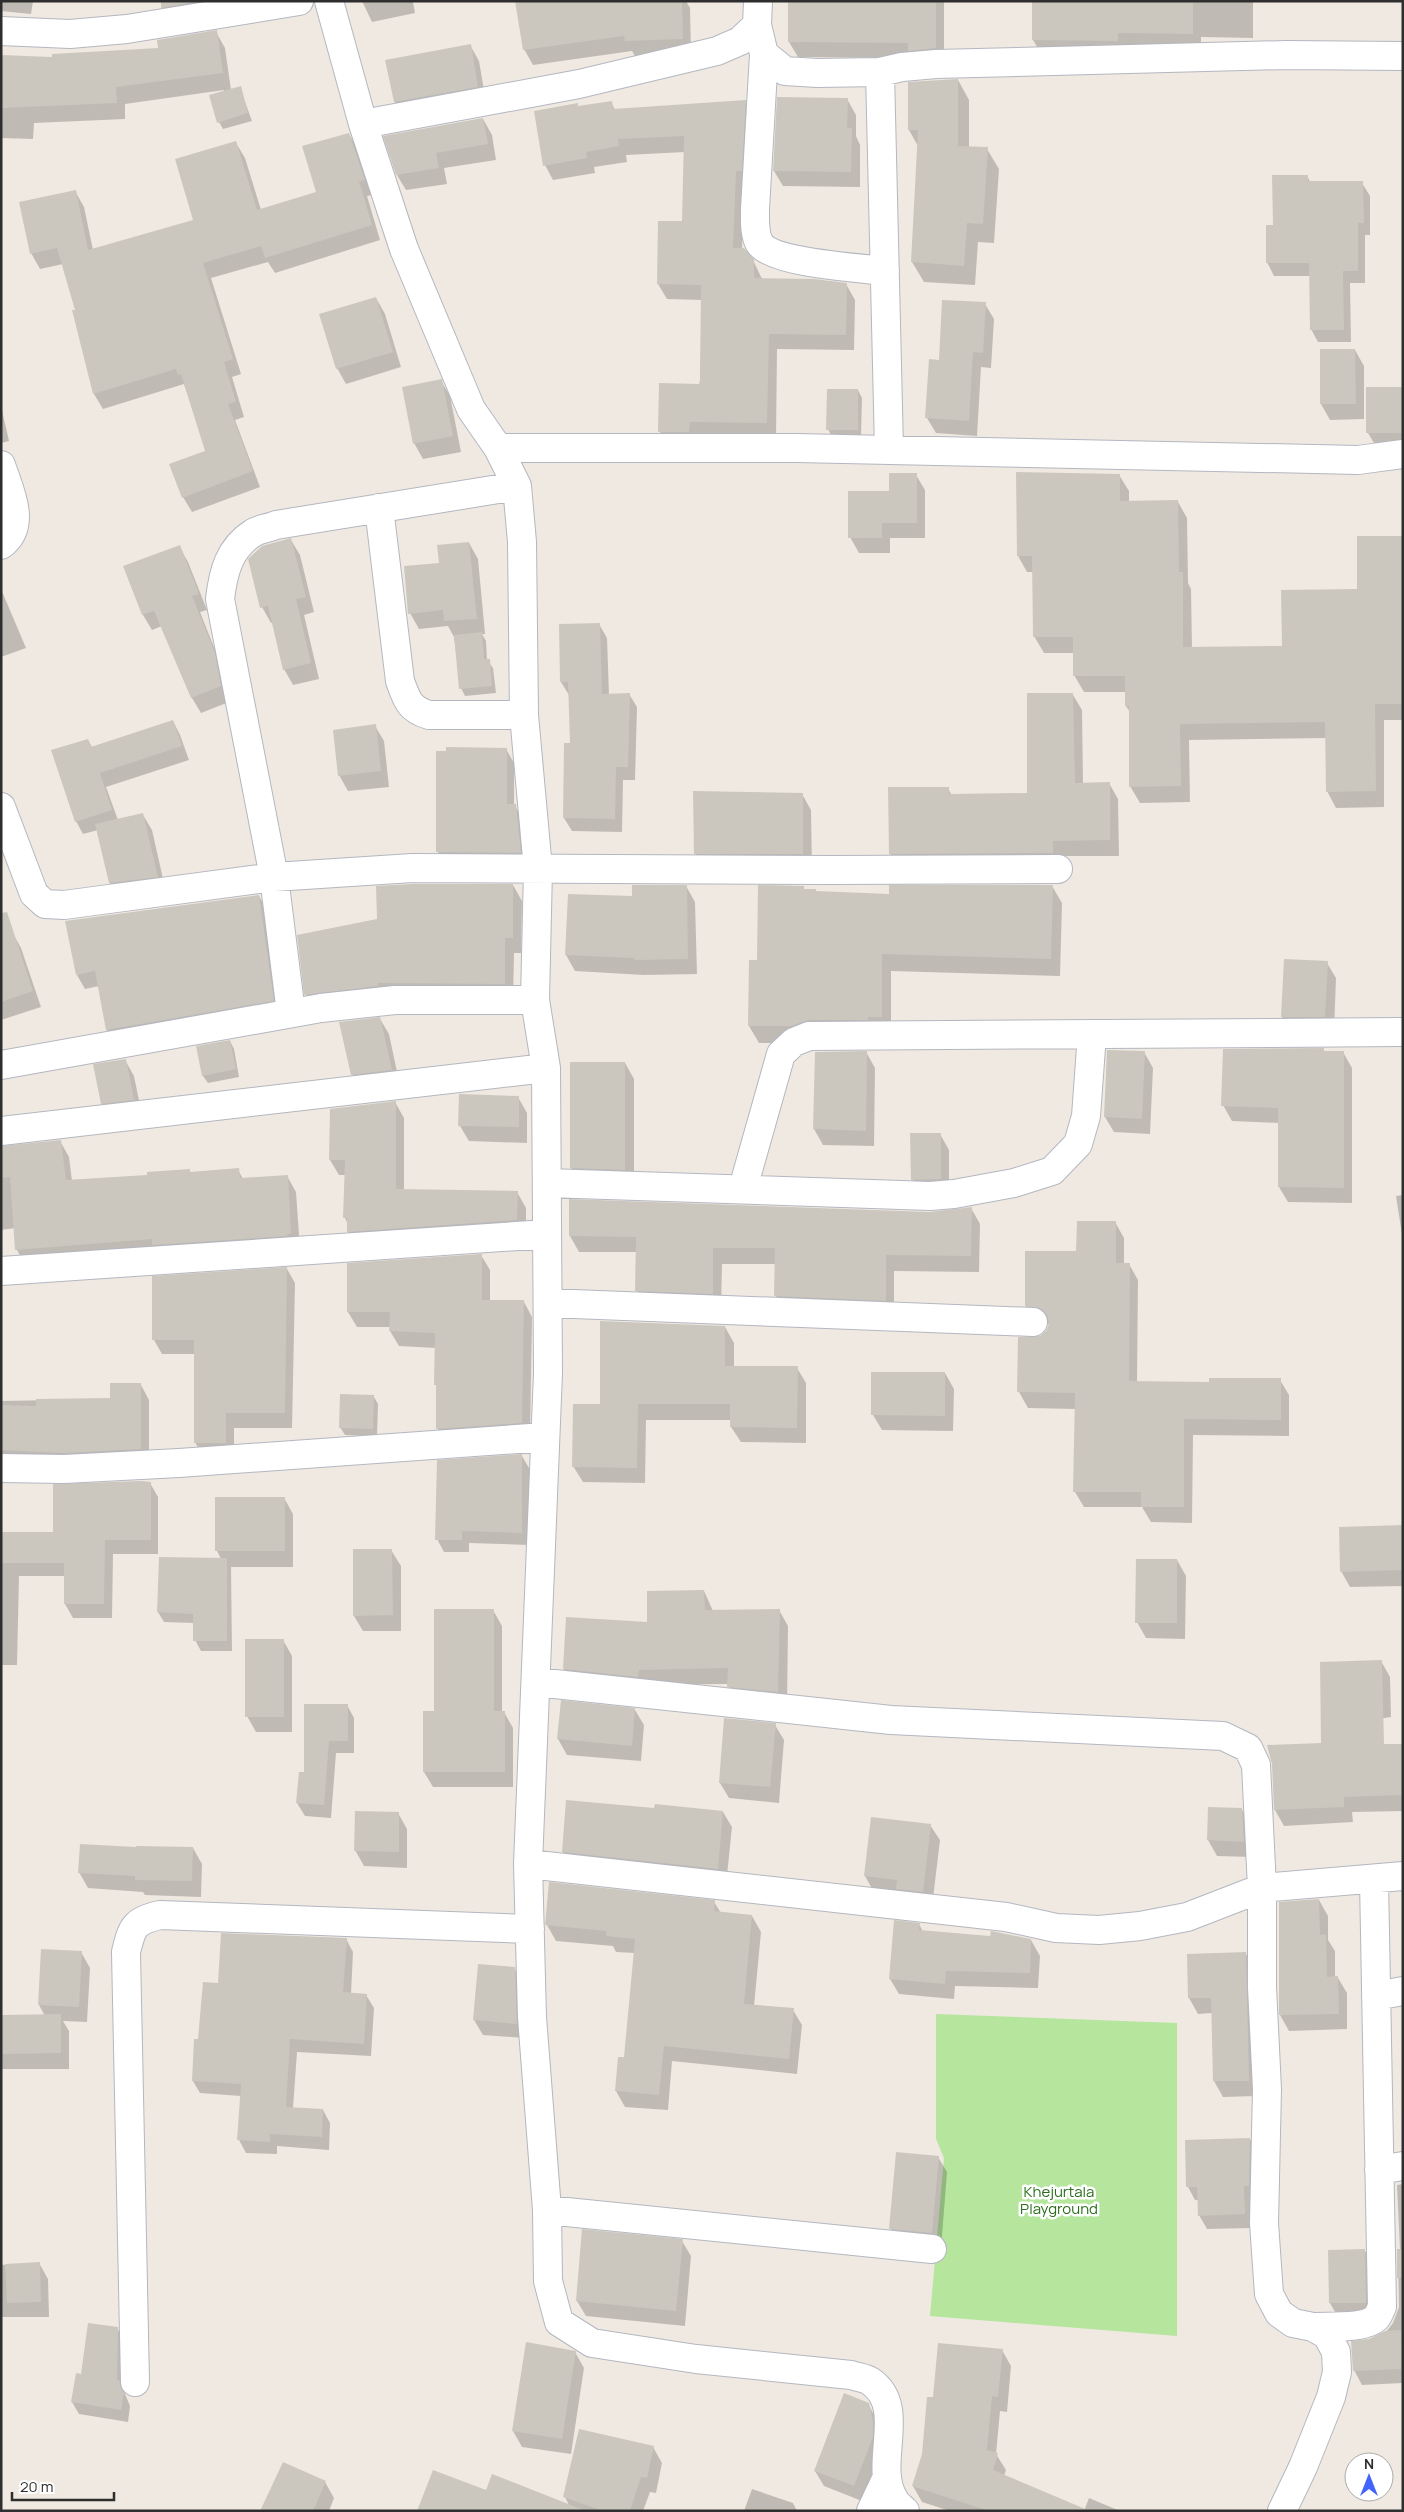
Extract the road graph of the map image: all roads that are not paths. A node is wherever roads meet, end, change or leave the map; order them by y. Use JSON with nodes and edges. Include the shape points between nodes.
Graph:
{"nodes":[{"id":1,"x":299,"y":1,"type":"edge"},
{"id":2,"x":329,"y":1,"type":"edge"},
{"id":3,"x":757,"y":13,"type":"edge"},
{"id":4,"x":1,"y":31,"type":"edge"},
{"id":5,"x":764,"y":54,"type":"junction"},
{"id":6,"x":1403,"y":56,"type":"edge"},
{"id":7,"x":880,"y":72,"type":"junction"},
{"id":8,"x":363,"y":124,"type":"junction"},
{"id":9,"x":884,"y":271,"type":"junction"},
{"id":10,"x":498,"y":448,"type":"junction"},
{"id":11,"x":889,"y":450,"type":"junction"},
{"id":12,"x":1403,"y":454,"type":"edge"},
{"id":13,"x":1,"y":465,"type":"edge"},
{"id":14,"x":517,"y":486,"type":"junction"},
{"id":15,"x":379,"y":508,"type":"junction"},
{"id":16,"x":1,"y":545,"type":"edge"},
{"id":17,"x":524,"y":715,"type":"junction"},
{"id":18,"x":4,"y":825,"type":"edge"},
{"id":19,"x":538,"y":869,"type":"junction"},
{"id":20,"x":1058,"y":869,"type":"dead end"},
{"id":21,"x":274,"y":877,"type":"junction"},
{"id":22,"x":536,"y":1000,"type":"junction"},
{"id":23,"x":291,"y":1013,"type":"junction"},
{"id":24,"x":1403,"y":1032,"type":"edge"},
{"id":25,"x":1092,"y":1034,"type":"junction"},
{"id":26,"x":1,"y":1065,"type":"edge"},
{"id":27,"x":546,"y":1068,"type":"junction"},
{"id":28,"x":1,"y":1131,"type":"edge"},
{"id":29,"x":546,"y":1183,"type":"junction"},
{"id":30,"x":743,"y":1188,"type":"junction"},
{"id":31,"x":547,"y":1234,"type":"junction"},
{"id":32,"x":1,"y":1271,"type":"edge"},
{"id":33,"x":548,"y":1303,"type":"junction"},
{"id":34,"x":1032,"y":1322,"type":"dead end"},
{"id":35,"x":546,"y":1437,"type":"junction"},
{"id":36,"x":1,"y":1468,"type":"edge"},
{"id":37,"x":536,"y":1682,"type":"junction"},
{"id":38,"x":528,"y":1864,"type":"junction"},
{"id":39,"x":1403,"y":1876,"type":"edge"},
{"id":40,"x":1374,"y":1880,"type":"junction"},
{"id":41,"x":1262,"y":1888,"type":"junction"},
{"id":42,"x":530,"y":1929,"type":"junction"},
{"id":43,"x":1403,"y":1990,"type":"edge"},
{"id":44,"x":1376,"y":1996,"type":"junction"},
{"id":45,"x":1391,"y":2168,"type":"edge"},
{"id":46,"x":546,"y":2210,"type":"junction"},
{"id":47,"x":932,"y":2250,"type":"dead end"},
{"id":48,"x":1313,"y":2327,"type":"junction"},
{"id":49,"x":134,"y":2382,"type":"dead end"},
{"id":50,"x":887,"y":2477,"type":"junction"},
{"id":51,"x":871,"y":2511,"type":"edge"},
{"id":52,"x":905,"y":2511,"type":"edge"},
{"id":53,"x":1282,"y":2511,"type":"edge"}],
"edges":[{"from":1,"to":4,"type":"street","via":[[127,29],[70,34]]},
{"from":2,"to":8,"type":"street"},
{"from":3,"to":5,"type":"street"},
{"from":3,"to":8,"type":"street","via":[[740,40],[716,51],[578,84]]},
{"from":5,"to":7,"type":"street","via":[[785,71]]},
{"from":5,"to":9,"type":"street","via":[[755,209],[755,227],[760,244],[774,254],[795,259]]},
{"from":6,"to":7,"type":"street","via":[[1286,55],[936,64]]},
{"from":7,"to":9,"type":"street"},
{"from":8,"to":10,"type":"street","via":[[404,249],[426,304],[471,409]]},
{"from":9,"to":11,"type":"street"},
{"from":10,"to":11,"type":"street"},
{"from":10,"to":14,"type":"street"},
{"from":11,"to":12,"type":"street","via":[[1358,460]]},
{"from":13,"to":16,"type":"street","via":[[16,510],[13,529]]},
{"from":14,"to":15,"type":"street"},
{"from":14,"to":17,"type":"street","via":[[522,542]]},
{"from":15,"to":17,"type":"street","via":[[400,681],[406,698],[416,711],[429,715]]},
{"from":15,"to":21,"type":"street","via":[[276,525],[253,533],[230,556],[222,577],[220,599]]},
{"from":17,"to":19,"type":"street"},
{"from":18,"to":21,"type":"street","via":[[34,894],[45,904],[64,905]]},
{"from":19,"to":20,"type":"street"},
{"from":19,"to":21,"type":"street","via":[[412,868]]},
{"from":19,"to":22,"type":"street"},
{"from":21,"to":23,"type":"street"},
{"from":22,"to":23,"type":"street","via":[[395,1000]]},
{"from":22,"to":27,"type":"street"},
{"from":23,"to":26,"type":"street"},
{"from":24,"to":25,"type":"street"},
{"from":25,"to":30,"type":"street","via":[[810,1036],[794,1042],[781,1054]]},
{"from":25,"to":30,"type":"street","via":[[1086,1116],[1078,1144],[1052,1171],[1014,1183],[930,1196]]},
{"from":27,"to":28,"type":"street"},
{"from":27,"to":29,"type":"street"},
{"from":29,"to":30,"type":"street"},
{"from":29,"to":31,"type":"street"},
{"from":31,"to":32,"type":"street"},
{"from":31,"to":33,"type":"street"},
{"from":33,"to":34,"type":"street"},
{"from":33,"to":35,"type":"street"},
{"from":35,"to":36,"type":"street","via":[[179,1463],[64,1469]]},
{"from":35,"to":37,"type":"street"},
{"from":37,"to":38,"type":"street"},
{"from":37,"to":41,"type":"street","via":[[891,1720],[1223,1736],[1248,1748],[1256,1765]]},
{"from":38,"to":41,"type":"street","via":[[1006,1917],[1056,1928],[1099,1930],[1187,1917]]},
{"from":38,"to":42,"type":"street"},
{"from":39,"to":40,"type":"street"},
{"from":40,"to":41,"type":"street"},
{"from":40,"to":44,"type":"street"},
{"from":41,"to":48,"type":"street","via":[[1267,2089],[1264,2223],[1269,2294],[1279,2313],[1293,2323]]},
{"from":42,"to":46,"type":"street","via":[[532,2017]]},
{"from":42,"to":49,"type":"street","via":[[160,1915],[142,1919],[131,1930],[126,1952]]},
{"from":43,"to":44,"type":"street"},
{"from":44,"to":45,"type":"street"},
{"from":45,"to":48,"type":"street","via":[[1382,2307],[1377,2317],[1369,2322]]},
{"from":46,"to":47,"type":"street"},
{"from":46,"to":50,"type":"street","via":[[548,2281],[559,2322],[592,2343],[696,2359],[852,2375],[870,2381],[884,2397],[889,2414],[885,2461]]},
{"from":48,"to":53,"type":"street","via":[[1327,2335],[1336,2352],[1337,2372],[1303,2467]]},
{"from":50,"to":51,"type":"street"},
{"from":50,"to":52,"type":"street","via":[[893,2499]]}]}
